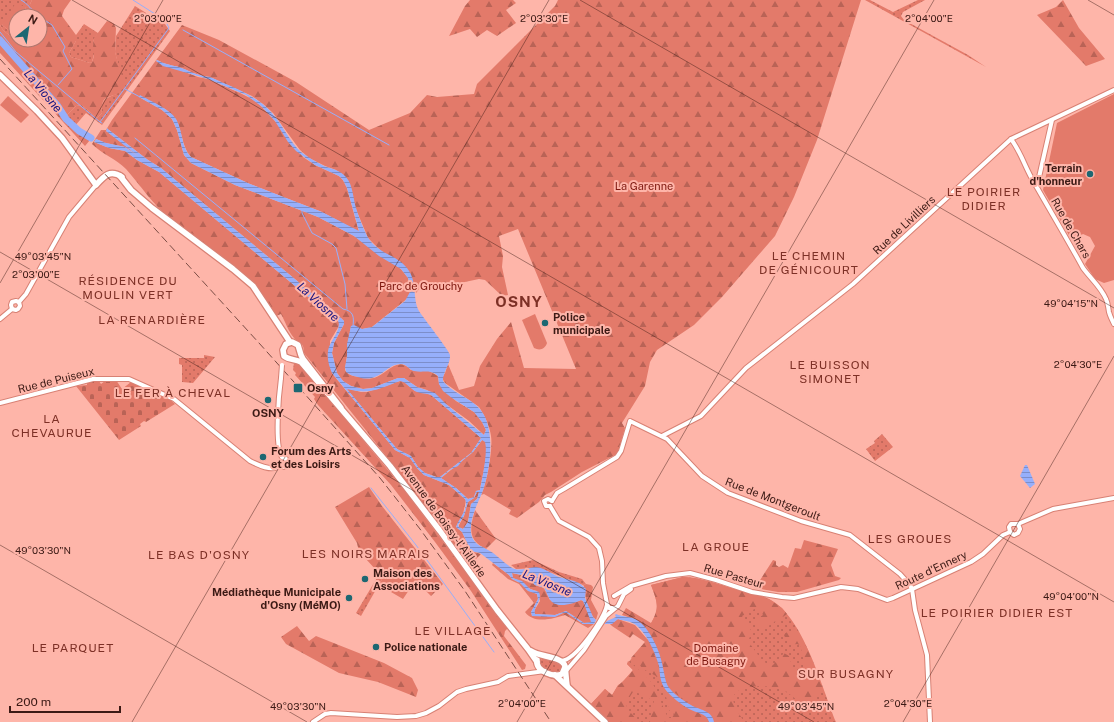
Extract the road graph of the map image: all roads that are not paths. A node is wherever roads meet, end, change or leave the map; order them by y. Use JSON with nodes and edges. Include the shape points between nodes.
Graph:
{"nodes":[{"id":1,"x":0,"y":75,"type":"edge"},
{"id":2,"x":1114,"y":90,"type":"edge"},
{"id":3,"x":1052,"y":120,"type":"junction"},
{"id":4,"x":1011,"y":139,"type":"junction"},
{"id":5,"x":1039,"y":178,"type":"junction"},
{"id":6,"x":1032,"y":179,"type":"junction"},
{"id":7,"x":96,"y":185,"type":"junction"},
{"id":8,"x":1037,"y":186,"type":"junction"},
{"id":9,"x":0,"y":319,"type":"edge"},
{"id":10,"x":1114,"y":324,"type":"edge"},
{"id":11,"x":290,"y":342,"type":"junction"},
{"id":12,"x":283,"y":352,"type":"junction"},
{"id":13,"x":300,"y":352,"type":"junction"},
{"id":14,"x":287,"y":358,"type":"junction"},
{"id":15,"x":294,"y":359,"type":"junction"},
{"id":16,"x":282,"y":365,"type":"junction"},
{"id":17,"x":0,"y":403,"type":"edge"},
{"id":18,"x":341,"y":408,"type":"junction"},
{"id":19,"x":662,"y":436,"type":"junction"},
{"id":20,"x":1114,"y":498,"type":"edge"},
{"id":21,"x":552,"y":501,"type":"junction"},
{"id":22,"x":550,"y":506,"type":"junction"},
{"id":23,"x":1018,"y":524,"type":"junction"},
{"id":24,"x":1010,"y":532,"type":"junction"},
{"id":25,"x":681,"y":574,"type":"junction"},
{"id":26,"x":912,"y":589,"type":"junction"},
{"id":27,"x":605,"y":591,"type":"junction"},
{"id":28,"x":613,"y":596,"type":"junction"},
{"id":29,"x":782,"y":597,"type":"joint"},
{"id":30,"x":607,"y":603,"type":"junction"},
{"id":31,"x":619,"y":603,"type":"junction"},
{"id":32,"x":615,"y":608,"type":"junction"},
{"id":33,"x":603,"y":617,"type":"junction"},
{"id":34,"x":597,"y":627,"type":"junction"},
{"id":35,"x":528,"y":649,"type":"junction"},
{"id":36,"x":544,"y":656,"type":"junction"},
{"id":37,"x":561,"y":661,"type":"junction"},
{"id":38,"x":537,"y":664,"type":"junction"},
{"id":39,"x":564,"y":670,"type":"junction"},
{"id":40,"x":545,"y":671,"type":"junction"},
{"id":41,"x":528,"y":674,"type":"junction"},
{"id":42,"x":555,"y":675,"type":"junction"},
{"id":43,"x":567,"y":686,"type":"junction"},
{"id":44,"x":313,"y":722,"type":"edge"},
{"id":45,"x":604,"y":722,"type":"edge"},
{"id":46,"x":930,"y":722,"type":"edge"}],
"edges":[{"from":1,"to":7,"type":"main road","via":[[62,138]]},
{"from":2,"to":3,"type":"street","name":"Rue de Livilliers"},
{"from":3,"to":4,"type":"street","name":"Rue de Livilliers"},
{"from":3,"to":5,"type":"street"},
{"from":4,"to":6,"type":"street","name":"Rue de Chars"},
{"from":4,"to":19,"type":"street","name":"Rue de Livilliers","via":[[853,284],[746,368],[701,416]]},
{"from":5,"to":6,"type":"street"},
{"from":5,"to":8,"type":"street"},
{"from":6,"to":8,"type":"street","name":"Rue de Chars"},
{"from":7,"to":9,"type":"street","via":[[69,217],[26,294],[18,302],[12,302],[12,309]]},
{"from":7,"to":11,"type":"main road","via":[[110,173],[120,176],[136,196],[253,286]]},
{"from":8,"to":10,"type":"street","name":"Rue de Chars","via":[[1083,268],[1108,301],[1109,313]]},
{"from":11,"to":12,"type":"main road","via":[[284,346]]},
{"from":11,"to":13,"type":"main road","via":[[298,345]]},
{"from":12,"to":14,"type":"main road"},
{"from":12,"to":16,"type":"street"},
{"from":13,"to":15,"type":"main road"},
{"from":13,"to":18,"type":"main road"},
{"from":14,"to":15,"type":"main road"},
{"from":14,"to":16,"type":"street"},
{"from":15,"to":18,"type":"main road","via":[[300,362]]},
{"from":16,"to":17,"type":"street","name":"Rue de Puiseux","bridge":true,"via":[[278,407],[280,461],[277,468],[250,461],[174,399],[129,379],[93,379]]},
{"from":18,"to":35,"type":"main road","name":"Avenue de Boissy-l'Aillerie","via":[[414,495],[492,604]]},
{"from":19,"to":21,"type":"street","name":"Rue de Montgeroult","via":[[630,421],[617,457],[564,489]]},
{"from":19,"to":26,"type":"street","name":"Rue de Montgeroult","via":[[715,486],[732,495],[802,521],[850,535],[893,567]]},
{"from":20,"to":23,"type":"street","via":[[1053,509]]},
{"from":21,"to":22,"type":"street"},
{"from":21,"to":22,"type":"street","via":[[544,501],[546,506]]},
{"from":22,"to":27,"type":"street","via":[[559,521],[590,537],[596,544],[602,557]]},
{"from":23,"to":24,"type":"street","via":[[1011,524]]},
{"from":23,"to":24,"type":"street","via":[[1018,533],[1014,535]]},
{"from":24,"to":26,"type":"street","name":"Route d'Ennery","via":[[971,562]]},
{"from":25,"to":28,"type":"street","name":"Rue Pasteur","via":[[628,587]]},
{"from":25,"to":29,"type":"street","name":"Rue Pasteur","via":[[694,574],[752,592]]},
{"from":25,"to":31,"type":"street","name":"Rue Pasteur","via":[[630,589]]},
{"from":26,"to":29,"type":"street","name":"Route d'Ennery","via":[[886,600],[858,589],[841,587],[794,598]]},
{"from":26,"to":46,"type":"street","via":[[927,655]]},
{"from":27,"to":28,"type":"street"},
{"from":27,"to":30,"type":"street"},
{"from":28,"to":30,"type":"street"},
{"from":28,"to":31,"type":"street"},
{"from":30,"to":32,"type":"street","via":[[610,608]]},
{"from":30,"to":33,"type":"street"},
{"from":31,"to":32,"type":"street"},
{"from":32,"to":33,"type":"street"},
{"from":33,"to":34,"type":"street"},
{"from":34,"to":37,"type":"street","via":[[582,647],[569,659]]},
{"from":34,"to":39,"type":"street","via":[[584,650]]},
{"from":35,"to":36,"type":"main road","name":"Avenue de Boissy-l'Aillerie"},
{"from":35,"to":38,"type":"main road","name":"Avenue de Boissy-l'Aillerie"},
{"from":36,"to":37,"type":"main road","name":"Avenue de Boissy-l'Aillerie"},
{"from":36,"to":38,"type":"main road","via":[[539,658]]},
{"from":37,"to":39,"type":"main road"},
{"from":38,"to":40,"type":"main road","name":"Avenue de Boissy-l'Aillerie"},
{"from":38,"to":41,"type":"street"},
{"from":39,"to":42,"type":"main road","via":[[560,675]]},
{"from":39,"to":43,"type":"main road"},
{"from":40,"to":41,"type":"street"},
{"from":40,"to":42,"type":"main road","name":"Avenue de Boissy-l'Aillerie"},
{"from":41,"to":44,"type":"street","via":[[508,676],[498,682],[457,692],[439,706],[416,716],[331,713]]},
{"from":42,"to":43,"type":"main road"},
{"from":43,"to":45,"type":"main road"}]}
